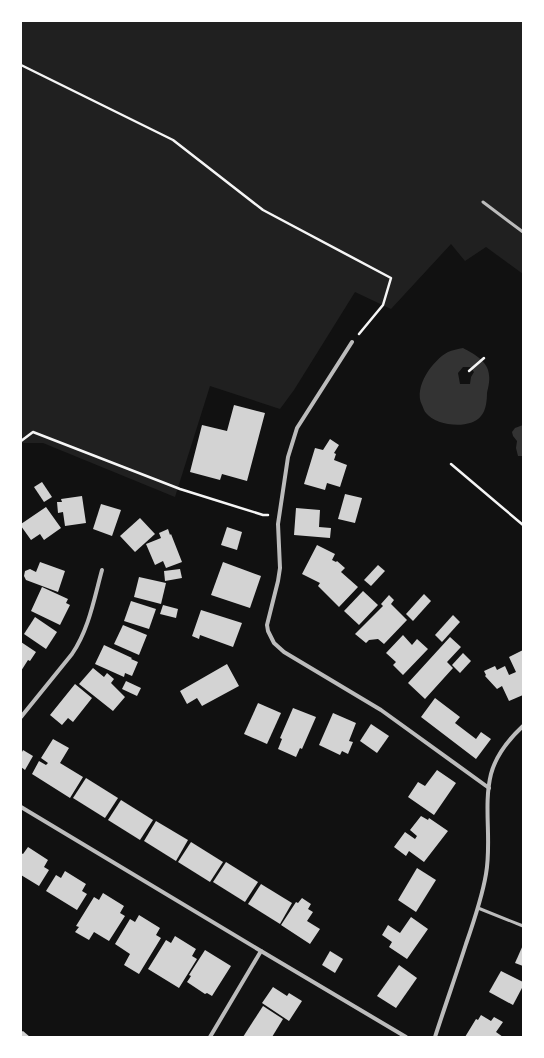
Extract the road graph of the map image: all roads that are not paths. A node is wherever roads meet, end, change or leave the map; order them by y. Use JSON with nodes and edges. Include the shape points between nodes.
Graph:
{"nodes":[{"id":1,"x":483,"y":202,"type":"dead end"},
{"id":2,"x":523,"y":232,"type":"edge"},
{"id":3,"x":352,"y":342,"type":"road end"},
{"id":4,"x":102,"y":570,"type":"dead end"},
{"id":5,"x":21,"y":717,"type":"edge"},
{"id":6,"x":523,"y":726,"type":"edge"},
{"id":7,"x":489,"y":788,"type":"junction"},
{"id":8,"x":21,"y":807,"type":"edge"},
{"id":9,"x":478,"y":908,"type":"junction"},
{"id":10,"x":523,"y":926,"type":"edge"},
{"id":11,"x":261,"y":952,"type":"junction"},
{"id":12,"x":210,"y":1037,"type":"edge"},
{"id":13,"x":406,"y":1037,"type":"edge"},
{"id":14,"x":435,"y":1037,"type":"edge"}],
"edges":[{"from":1,"to":2,"type":"lane"},
{"from":3,"to":7,"type":"street","via":[[297,428],[288,457],[278,524],[280,568],[267,625],[268,632],[274,643],[284,652],[381,710]]},
{"from":4,"to":5,"type":"street","via":[[79,643]]},
{"from":6,"to":7,"type":"street","via":[[505,745],[497,759],[491,773]]},
{"from":7,"to":9,"type":"street","via":[[489,855]]},
{"from":8,"to":11,"type":"street"},
{"from":9,"to":10,"type":"lane"},
{"from":9,"to":14,"type":"street"},
{"from":11,"to":12,"type":"street"},
{"from":11,"to":13,"type":"street"}]}
